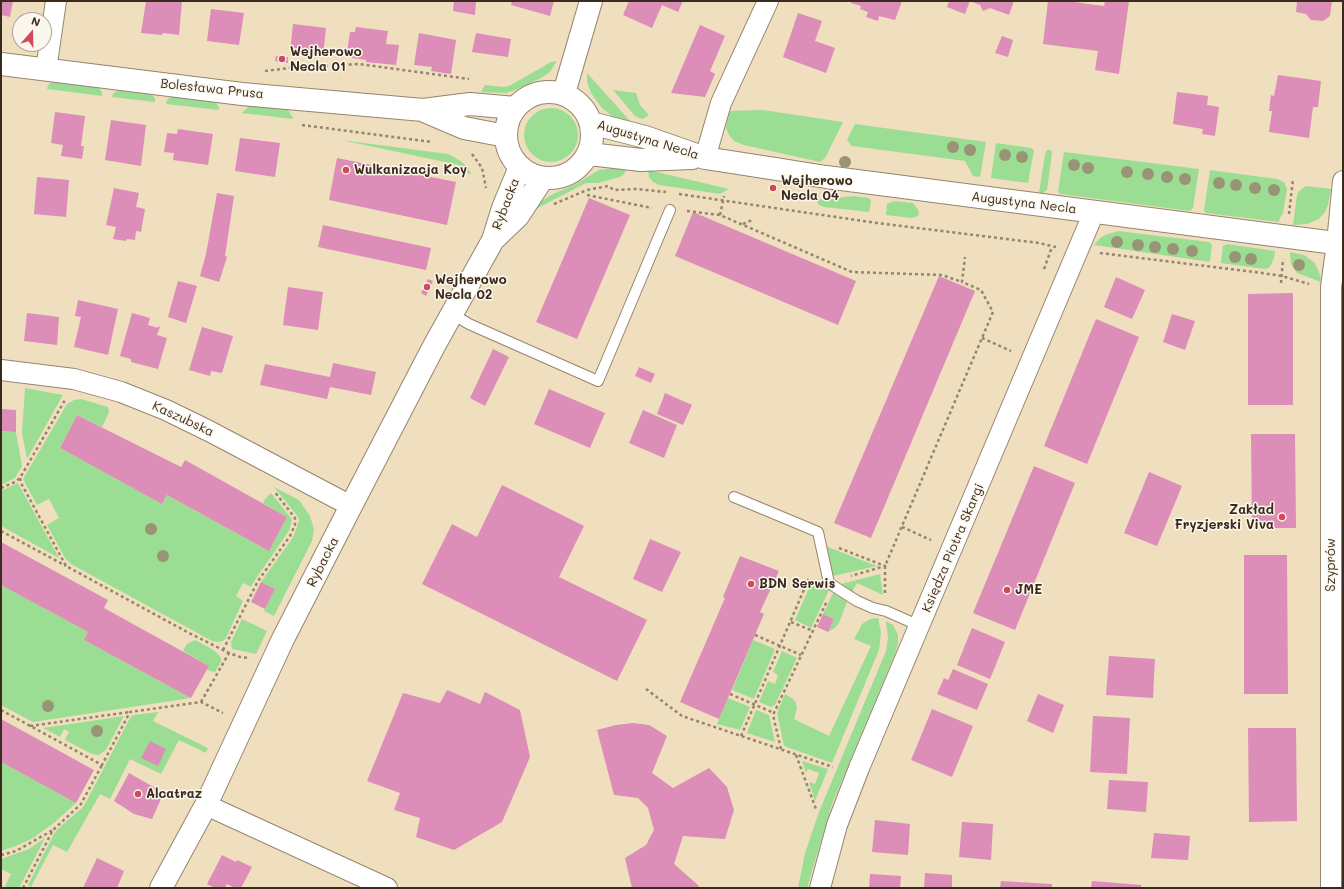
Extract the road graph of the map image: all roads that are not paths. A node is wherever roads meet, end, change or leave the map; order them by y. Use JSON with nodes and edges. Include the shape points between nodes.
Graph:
{"nodes":[{"id":1,"x":56,"y":1,"type":"edge"},
{"id":2,"x":590,"y":1,"type":"edge"},
{"id":3,"x":768,"y":1,"type":"edge"},
{"id":4,"x":1,"y":64,"type":"edge"},
{"id":5,"x":46,"y":70,"type":"junction"},
{"id":6,"x":564,"y":93,"type":"junction"},
{"id":7,"x":515,"y":108,"type":"junction"},
{"id":8,"x":423,"y":110,"type":"junction"},
{"id":9,"x":591,"y":122,"type":"junction"},
{"id":10,"x":506,"y":136,"type":"junction"},
{"id":11,"x":589,"y":154,"type":"junction"},
{"id":12,"x":705,"y":158,"type":"junction"},
{"id":13,"x":520,"y":167,"type":"junction"},
{"id":14,"x":543,"y":178,"type":"junction"},
{"id":15,"x":1343,"y":181,"type":"edge"},
{"id":16,"x":513,"y":206,"type":"junction"},
{"id":17,"x":670,"y":210,"type":"road end"},
{"id":18,"x":1094,"y":212,"type":"junction"},
{"id":19,"x":1340,"y":244,"type":"edge"},
{"id":20,"x":452,"y":314,"type":"junction"},
{"id":21,"x":1,"y":370,"type":"edge"},
{"id":22,"x":734,"y":497,"type":"dead end"},
{"id":23,"x":351,"y":506,"type":"junction"},
{"id":24,"x":920,"y":626,"type":"junction"},
{"id":25,"x":206,"y":805,"type":"junction"},
{"id":26,"x":161,"y":888,"type":"edge"},
{"id":27,"x":387,"y":888,"type":"edge"},
{"id":28,"x":820,"y":888,"type":"edge"},
{"id":29,"x":1331,"y":888,"type":"edge"}],
"edges":[{"from":1,"to":5,"type":"street"},
{"from":2,"to":6,"type":"street"},
{"from":3,"to":12,"type":"street","via":[[720,103]]},
{"from":4,"to":5,"type":"street","name":"Bolesława Prusa"},
{"from":5,"to":8,"type":"street","name":"Bolesława Prusa","via":[[242,94]]},
{"from":6,"to":7,"type":"street","via":[[537,93]]},
{"from":6,"to":9,"type":"street","via":[[576,100]]},
{"from":7,"to":8,"type":"street","name":"Bolesława Prusa","via":[[470,104]]},
{"from":7,"to":10,"type":"street","via":[[508,121]]},
{"from":8,"to":10,"type":"street","name":"Bolesława Prusa","via":[[464,128]]},
{"from":9,"to":11,"type":"street","via":[[593,138]]},
{"from":9,"to":12,"type":"street","name":"Augustyna Necla"},
{"from":10,"to":13,"type":"street","via":[[510,153]]},
{"from":11,"to":12,"type":"street","name":"Augustyna Necla","via":[[641,160]]},
{"from":11,"to":14,"type":"street","via":[[581,165],[570,173],[557,178]]},
{"from":12,"to":18,"type":"street","name":"Augustyna Necla","via":[[826,177]]},
{"from":13,"to":14,"type":"street"},
{"from":13,"to":16,"type":"street","name":"Rybacka"},
{"from":14,"to":16,"type":"street","name":"Rybacka"},
{"from":15,"to":19,"type":"street","name":"Szyprów"},
{"from":16,"to":20,"type":"street","name":"Rybacka","via":[[518,216],[493,240]]},
{"from":17,"to":20,"type":"lane","via":[[598,381]]},
{"from":18,"to":19,"type":"street","name":"Augustyna Necla"},
{"from":18,"to":24,"type":"street","name":"Księdza Piotra Skargi"},
{"from":19,"to":29,"type":"street","name":"Szyprów","via":[[1331,287]]},
{"from":20,"to":23,"type":"street","name":"Rybacka"},
{"from":21,"to":23,"type":"street","name":"Kaszubska","via":[[74,379],[121,392],[209,431]]},
{"from":22,"to":24,"type":"lane","via":[[818,532],[829,583],[857,601]]},
{"from":23,"to":25,"type":"street","name":"Rybacka","via":[[284,639]]},
{"from":24,"to":28,"type":"street","name":"Księdza Piotra Skargi","via":[[837,825]]},
{"from":25,"to":26,"type":"street","name":"Rybacka"},
{"from":25,"to":27,"type":"street"}]}
